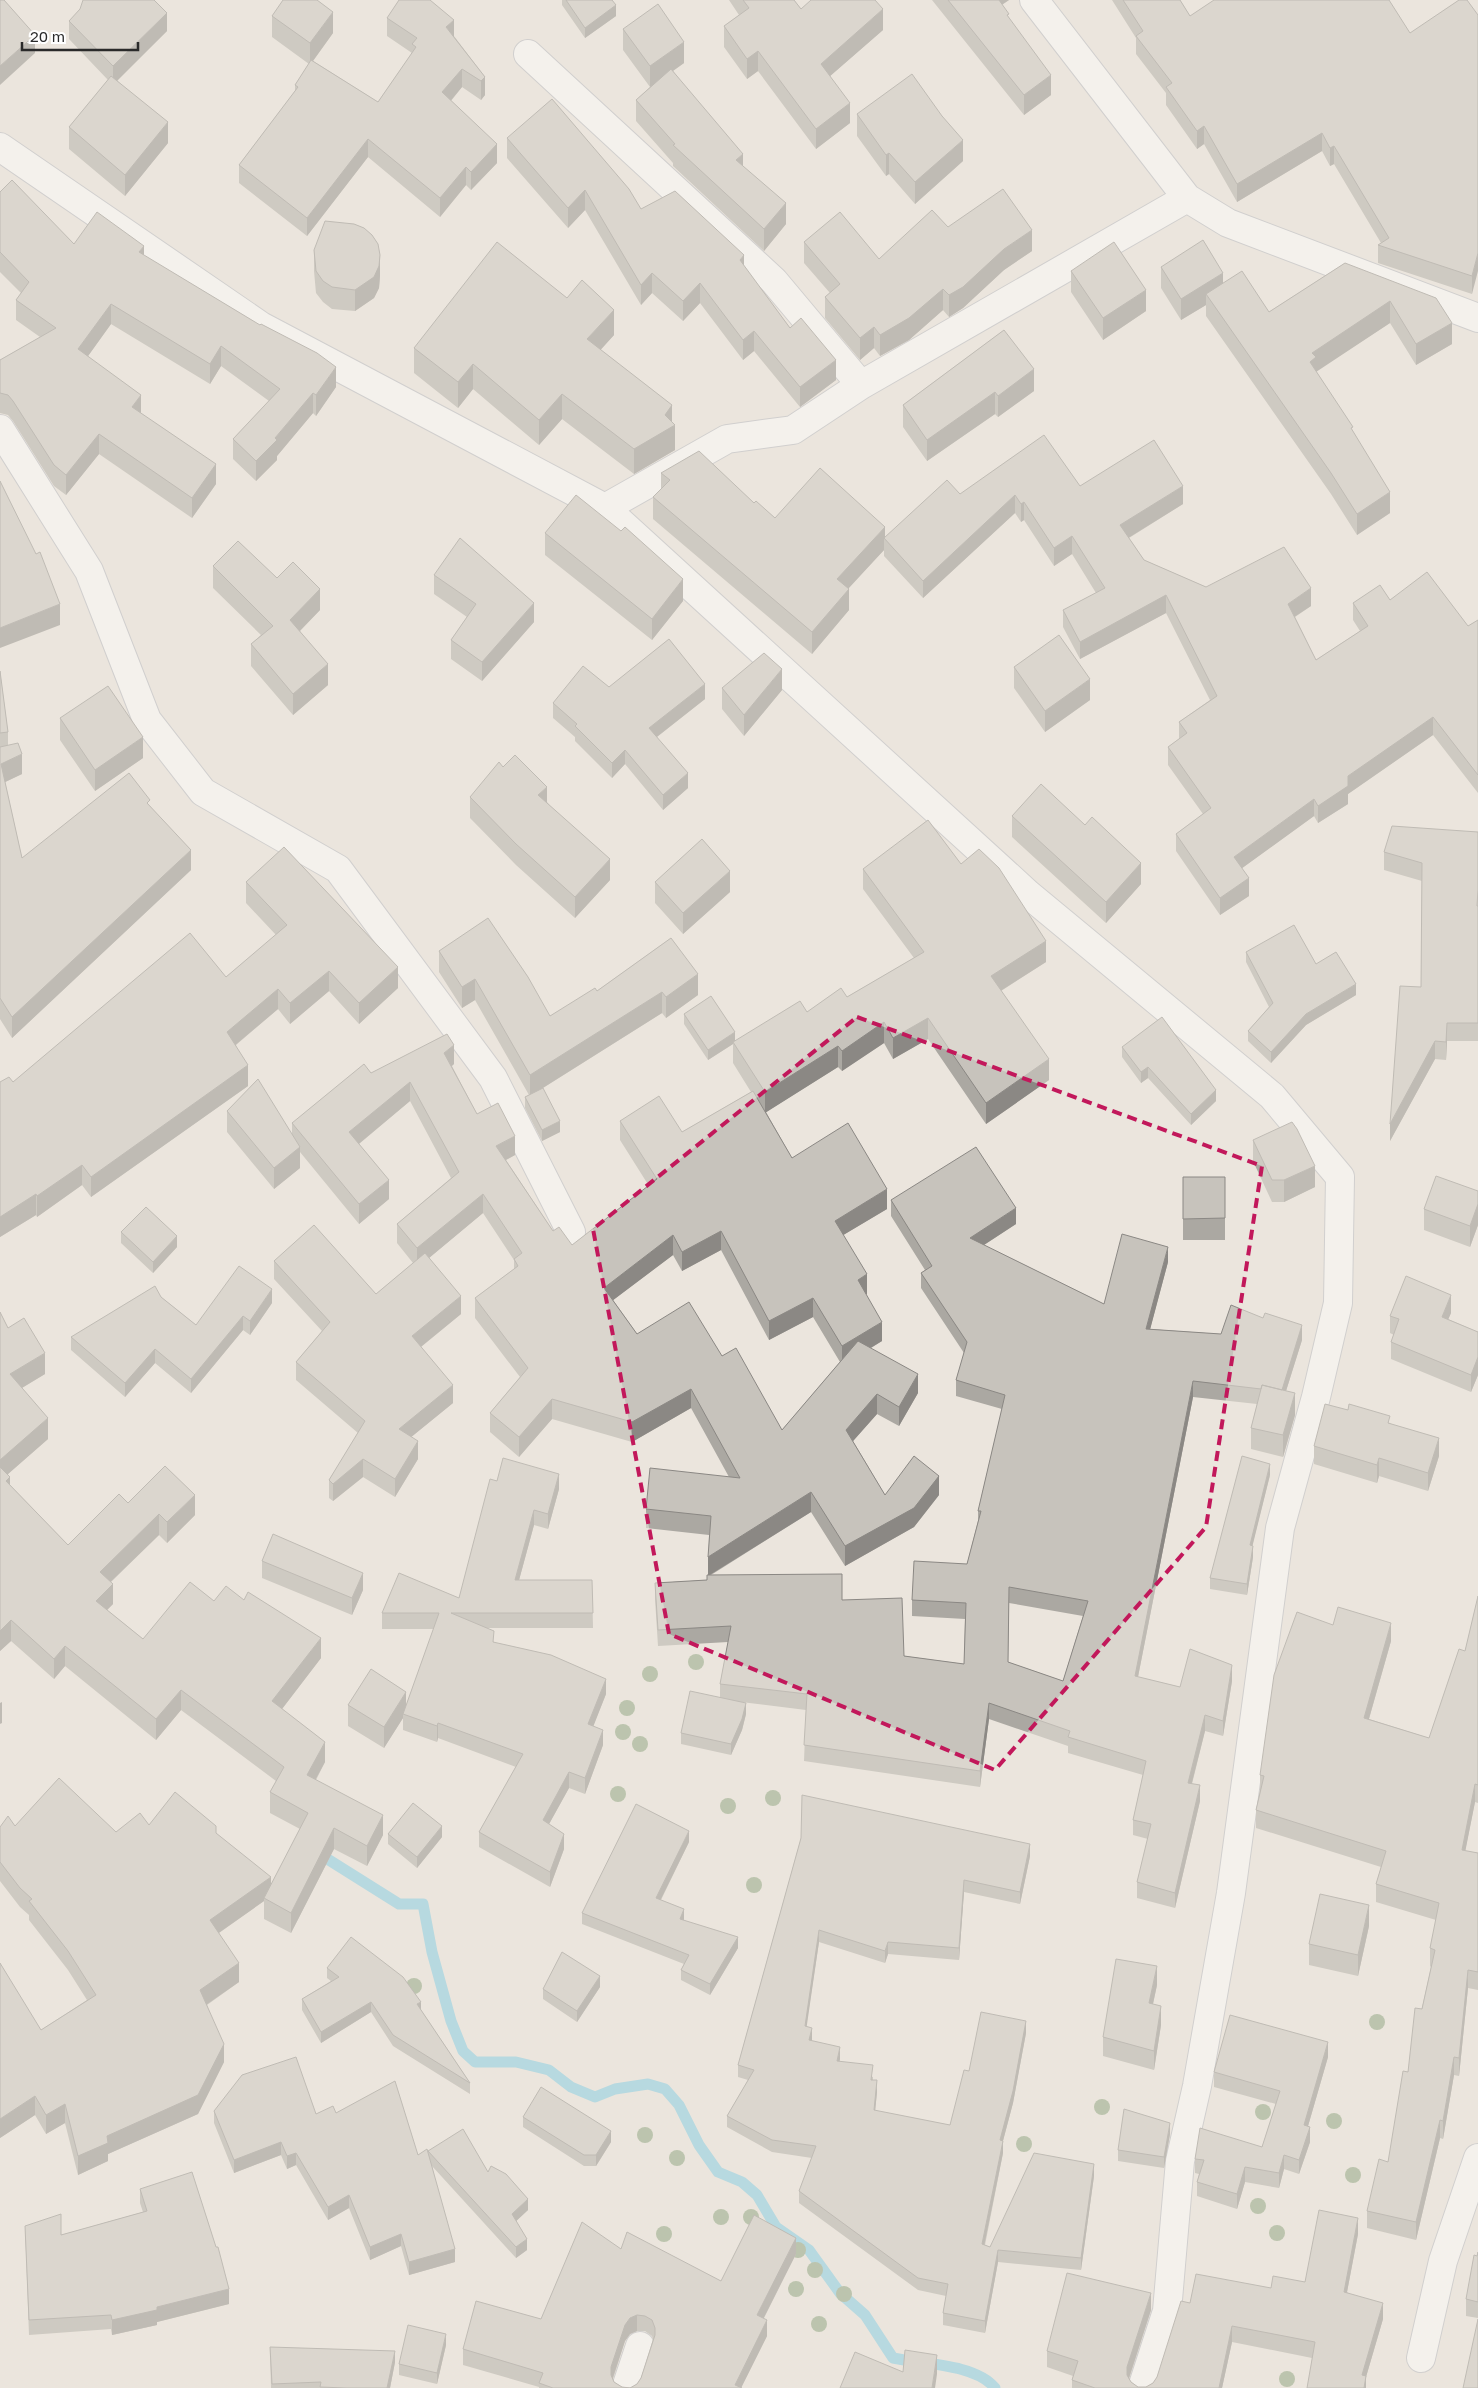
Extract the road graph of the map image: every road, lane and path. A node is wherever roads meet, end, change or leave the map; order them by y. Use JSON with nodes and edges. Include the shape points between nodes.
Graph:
{"nodes":[{"id":1,"x":1034,"y":0,"type":"edge"},
{"id":2,"x":528,"y":54,"type":"dead end"},
{"id":3,"x":0,"y":147,"type":"edge"},
{"id":4,"x":1186,"y":198,"type":"junction"},
{"id":5,"x":1478,"y":318,"type":"edge"},
{"id":6,"x":861,"y":385,"type":"junction"},
{"id":7,"x":0,"y":429,"type":"edge"},
{"id":8,"x":606,"y":508,"type":"junction"},
{"id":9,"x":571,"y":1232,"type":"dead end"},
{"id":10,"x":1478,"y":2158,"type":"edge"},
{"id":11,"x":640,"y":2346,"type":"dead end"},
{"id":12,"x":1421,"y":2358,"type":"dead end"},
{"id":13,"x":626,"y":2388,"type":"edge"},
{"id":14,"x":1142,"y":2388,"type":"edge"}],
"edges":[{"from":1,"to":4,"type":"street"},
{"from":2,"to":6,"type":"street","via":[[774,281]]},
{"from":3,"to":8,"type":"street","via":[[261,326]]},
{"from":4,"to":5,"type":"street","via":[[1228,223]]},
{"from":4,"to":6,"type":"street"},
{"from":6,"to":8,"type":"street","via":[[793,430],[727,439]]},
{"from":7,"to":9,"type":"street","via":[[89,570],[147,720],[203,792],[338,869],[493,1078]]},
{"from":8,"to":14,"type":"street","via":[[1028,894],[1272,1096],[1340,1177],[1338,1303],[1280,1528],[1231,1893],[1197,2086],[1180,2161],[1167,2311]]},
{"from":10,"to":12,"type":"street","via":[[1443,2261]]},
{"from":11,"to":13,"type":"street"}]}
